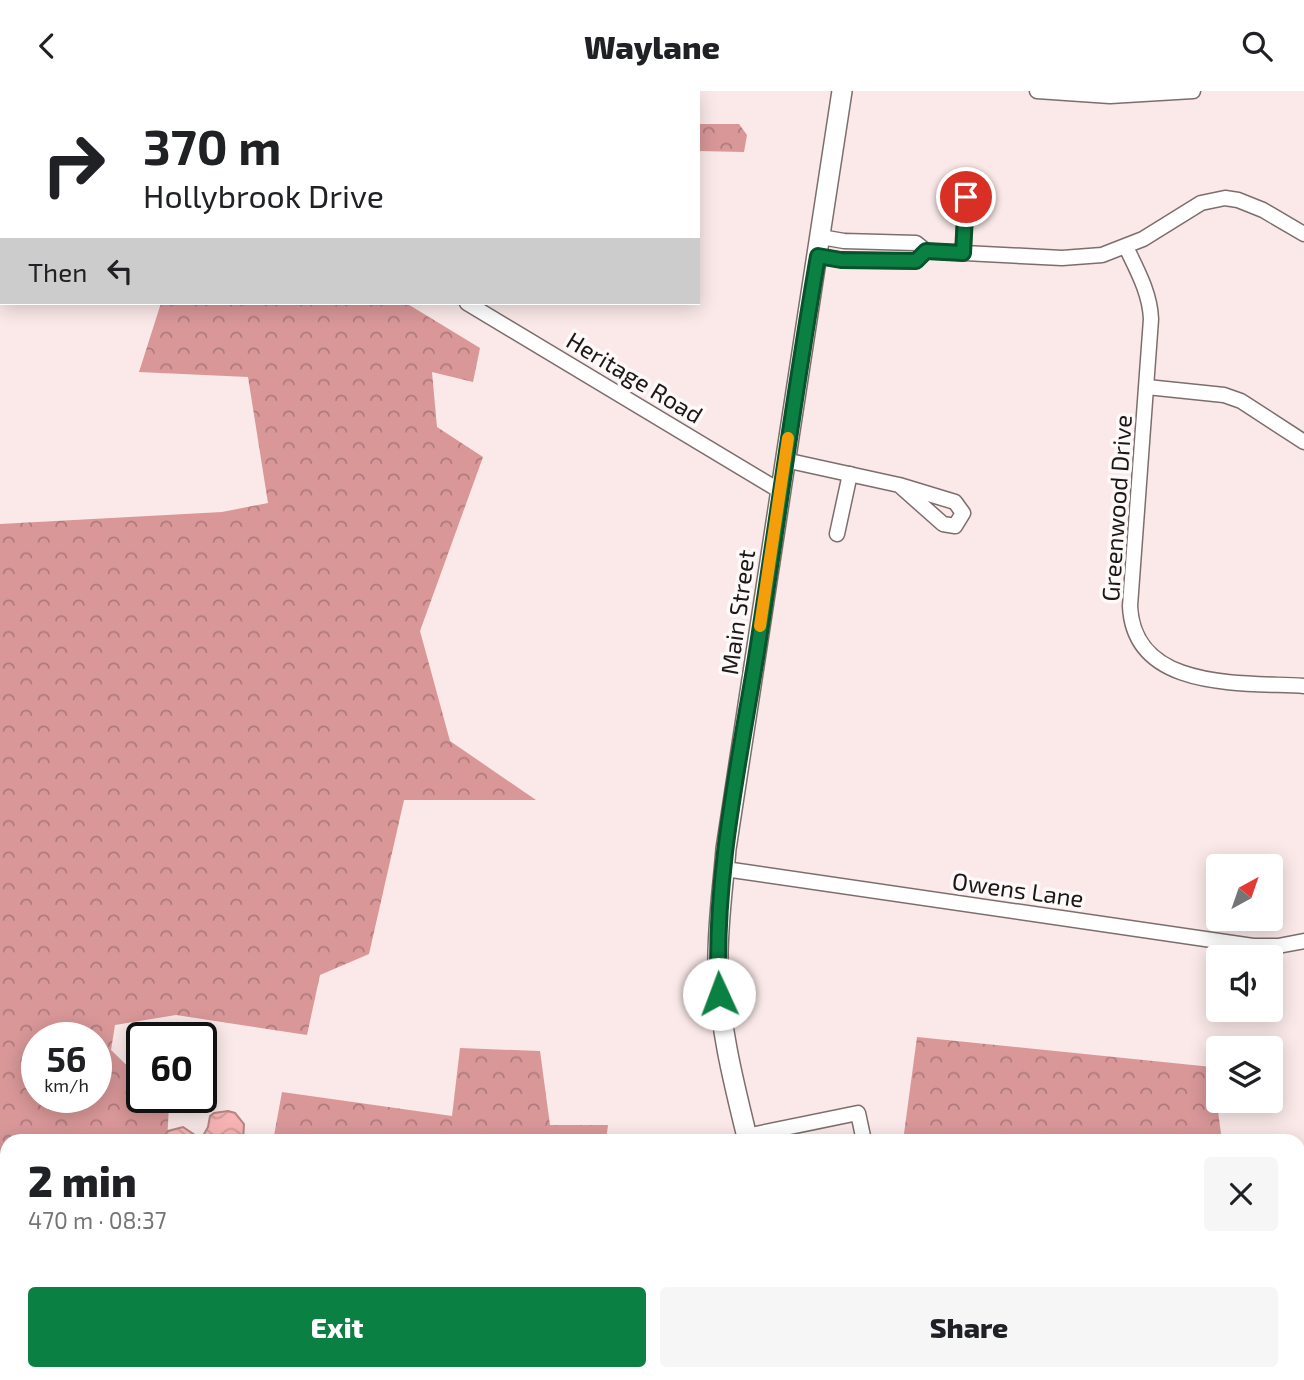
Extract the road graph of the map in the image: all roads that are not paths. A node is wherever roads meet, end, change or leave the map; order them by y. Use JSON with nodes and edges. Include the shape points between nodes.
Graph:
{"nodes":[{"id":1,"x":842,"y":91,"type":"edge"},
{"id":2,"x":1037,"y":91,"type":"edge"},
{"id":3,"x":1193,"y":91,"type":"edge"},
{"id":4,"x":966,"y":197,"type":"dead end"},
{"id":5,"x":1304,"y":234,"type":"edge"},
{"id":6,"x":820,"y":246,"type":"junction"},
{"id":7,"x":1126,"y":247,"type":"junction"},
{"id":8,"x":963,"y":253,"type":"junction"},
{"id":9,"x":470,"y":305,"type":"edge"},
{"id":10,"x":1147,"y":387,"type":"junction"},
{"id":11,"x":1304,"y":442,"type":"edge"},
{"id":12,"x":785,"y":460,"type":"junction"},
{"id":13,"x":850,"y":474,"type":"junction"},
{"id":14,"x":899,"y":485,"type":"dead end"},
{"id":15,"x":780,"y":491,"type":"junction"},
{"id":16,"x":837,"y":534,"type":"dead end"},
{"id":17,"x":1304,"y":686,"type":"edge"},
{"id":18,"x":725,"y":869,"type":"junction"},
{"id":19,"x":1304,"y":941,"type":"edge"},
{"id":20,"x":746,"y":1134,"type":"edge"},
{"id":21,"x":768,"y":1134,"type":"edge"},
{"id":22,"x":862,"y":1134,"type":"edge"}],
"edges":[{"from":1,"to":6,"type":"main road","name":"Main Street"},
{"from":2,"to":3,"type":"street","via":[[1110,96]]},
{"from":4,"to":8,"type":"street"},
{"from":5,"to":7,"type":"street","via":[[1264,210],[1225,198],[1202,203]]},
{"from":6,"to":8,"type":"street","via":[[841,260],[916,261],[926,251]]},
{"from":6,"to":12,"type":"main road","name":"Main Street"},
{"from":7,"to":8,"type":"street","via":[[1084,258]]},
{"from":7,"to":10,"type":"street","name":"Greenwood Drive","via":[[1150,304]]},
{"from":9,"to":15,"type":"street","name":"Heritage Road"},
{"from":10,"to":11,"type":"street","via":[[1224,395]]},
{"from":10,"to":17,"type":"street","name":"Greenwood Drive","via":[[1130,606],[1140,638],[1158,661],[1183,675]]},
{"from":12,"to":13,"type":"street"},
{"from":12,"to":15,"type":"main road","name":"Main Street"},
{"from":13,"to":14,"type":"street"},
{"from":13,"to":16,"type":"street"},
{"from":15,"to":18,"type":"main road","name":"Main Street"},
{"from":18,"to":19,"type":"street","name":"Owens Lane","via":[[1252,946]]},
{"from":18,"to":20,"type":"main road","name":"Main Street","via":[[718,941],[719,994]]},
{"from":21,"to":22,"type":"street","via":[[858,1113]]}]}
